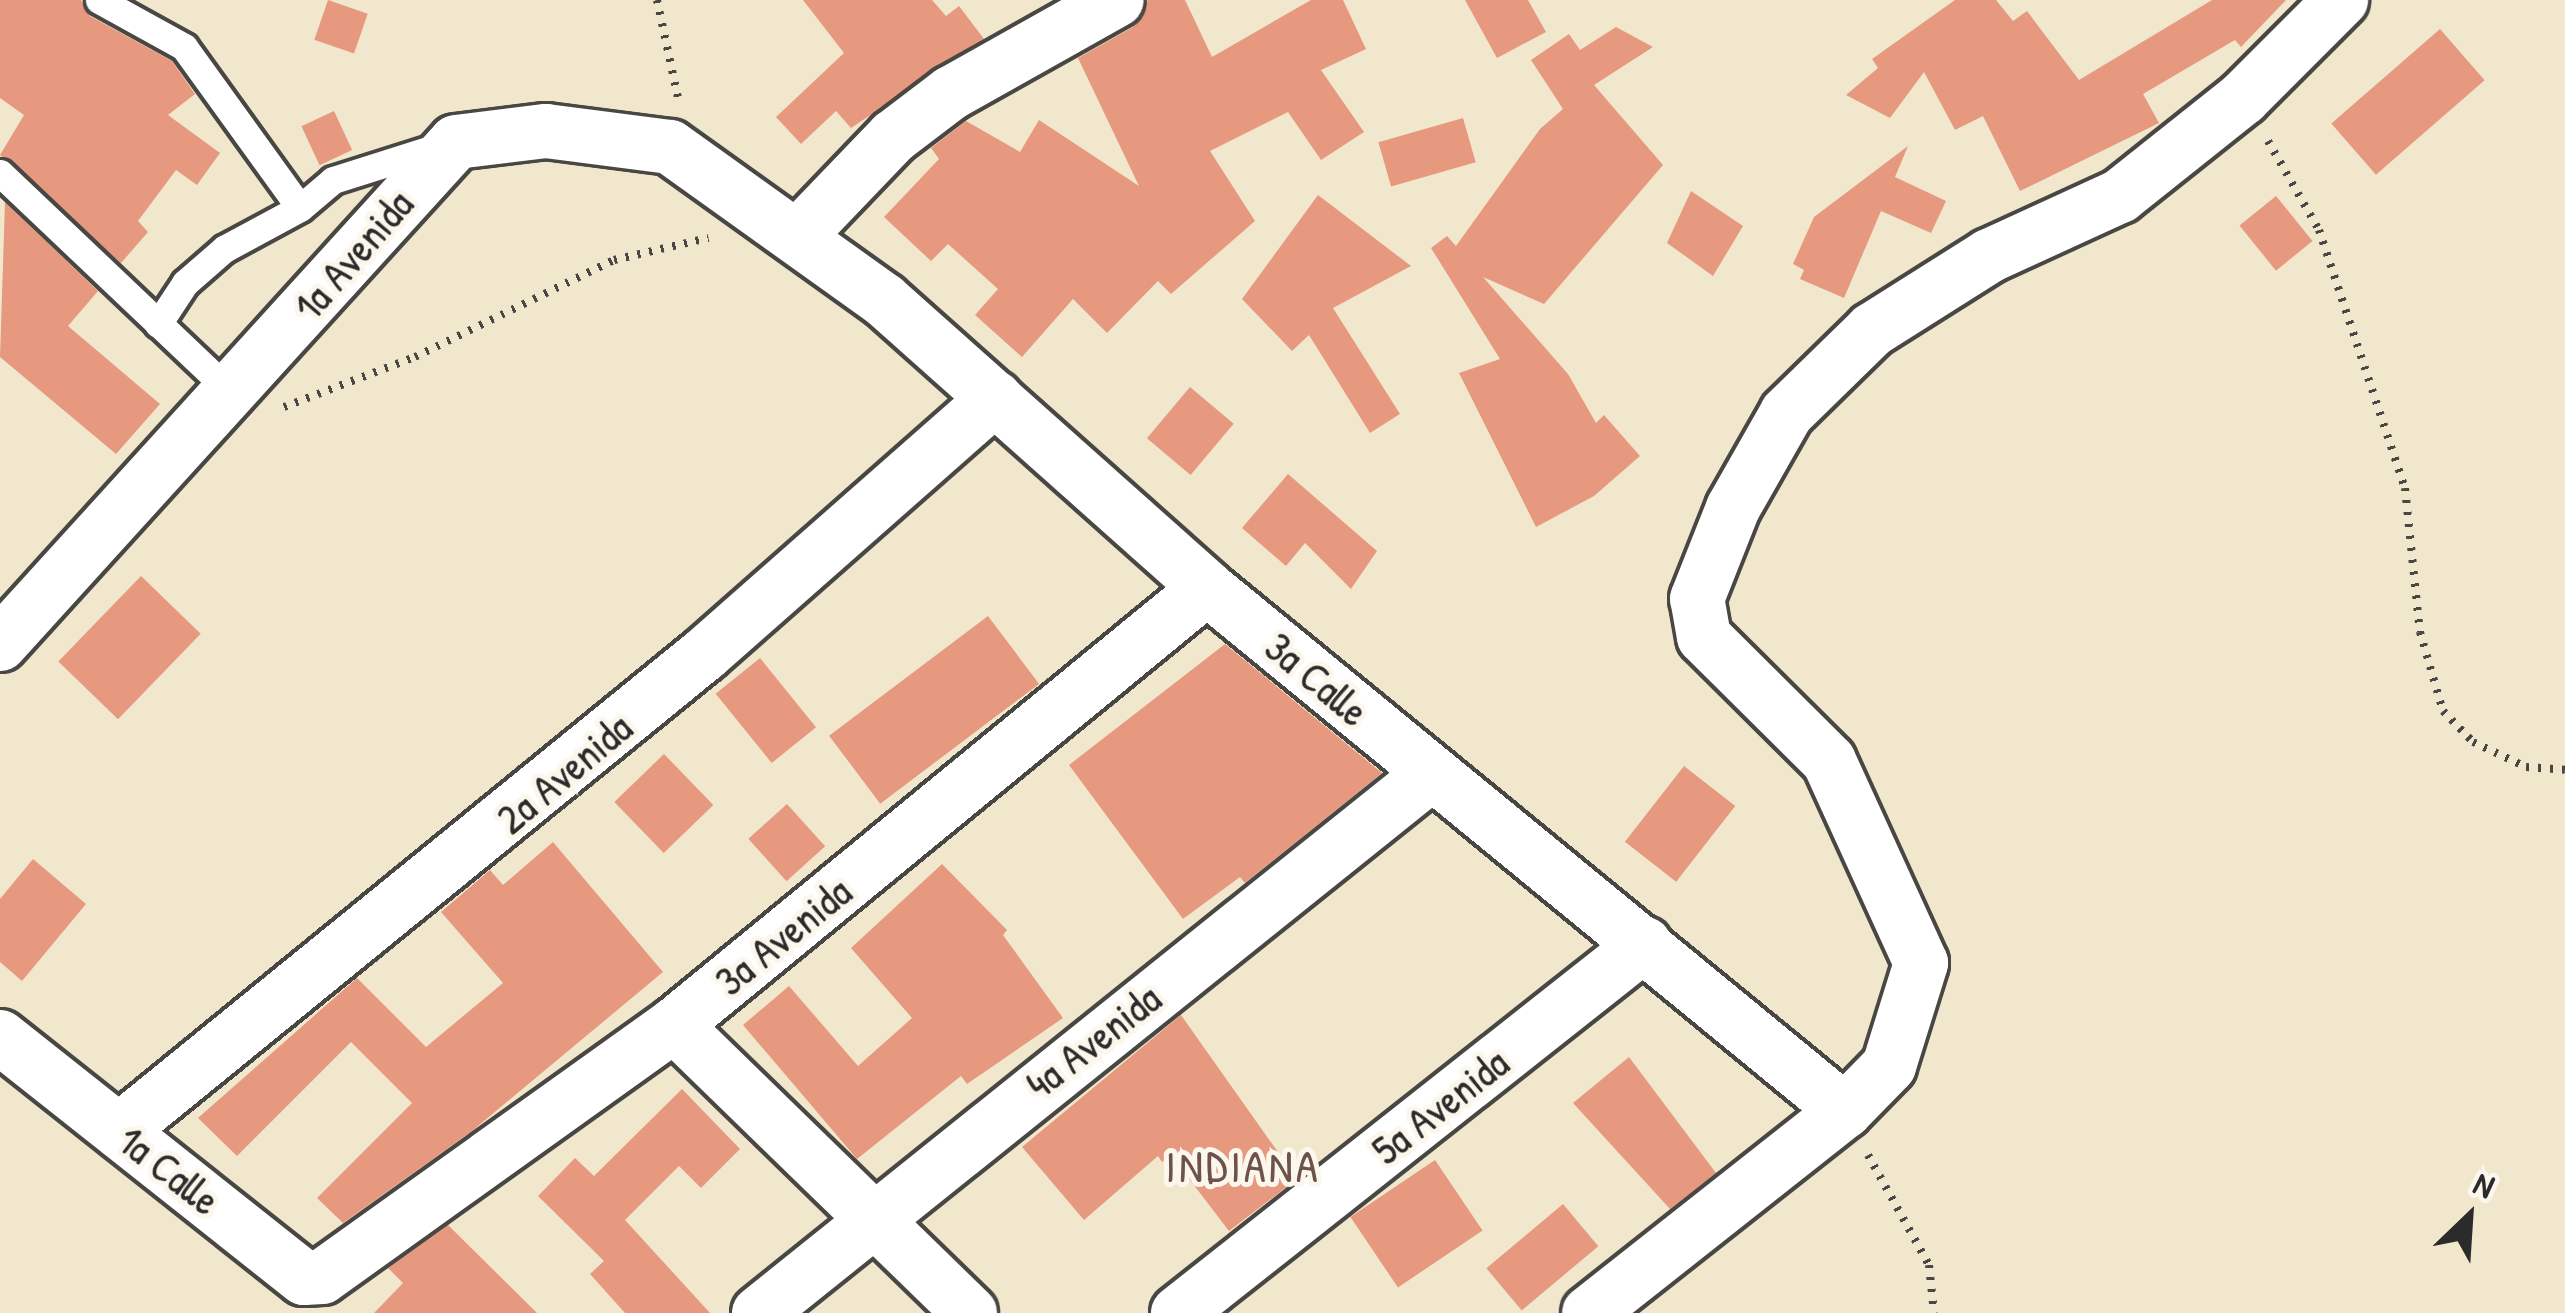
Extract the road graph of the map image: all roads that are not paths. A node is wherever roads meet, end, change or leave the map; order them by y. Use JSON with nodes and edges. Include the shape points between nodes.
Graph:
{"nodes":[{"id":1,"x":99,"y":0,"type":"edge"},
{"id":2,"x":1118,"y":0,"type":"edge"},
{"id":3,"x":2341,"y":0,"type":"edge"},
{"id":4,"x":456,"y":142,"type":"junction"},
{"id":5,"x":0,"y":173,"type":"edge"},
{"id":6,"x":300,"y":208,"type":"junction"},
{"id":7,"x":799,"y":235,"type":"junction"},
{"id":8,"x":158,"y":324,"type":"junction"},
{"id":9,"x":995,"y":398,"type":"junction"},
{"id":10,"x":248,"y":405,"type":"junction"},
{"id":11,"x":1208,"y":588,"type":"junction"},
{"id":12,"x":0,"y":644,"type":"edge"},
{"id":13,"x":1431,"y":774,"type":"junction"},
{"id":14,"x":1645,"y":944,"type":"junction"},
{"id":15,"x":674,"y":1024,"type":"junction"},
{"id":16,"x":0,"y":1037,"type":"edge"},
{"id":17,"x":1845,"y":1112,"type":"junction"},
{"id":18,"x":119,"y":1131,"type":"junction"},
{"id":19,"x":869,"y":1218,"type":"junction"},
{"id":20,"x":345,"y":1267,"type":"joint"},
{"id":21,"x":759,"y":1313,"type":"edge"},
{"id":22,"x":970,"y":1313,"type":"edge"},
{"id":23,"x":1178,"y":1313,"type":"edge"},
{"id":24,"x":1589,"y":1313,"type":"edge"}],
"edges":[{"from":1,"to":6,"type":"lane","via":[[184,46]]},
{"from":2,"to":7,"type":"street","via":[[951,93],[893,137]]},
{"from":3,"to":17,"type":"street","via":[[2243,98],[2120,196],[1989,256],[1872,330],[1787,413],[1726,526],[1697,599],[1704,637],[1829,761],[1921,963],[1889,1066]]},
{"from":4,"to":6,"type":"lane","via":[[370,164],[333,180]]},
{"from":4,"to":7,"type":"street","via":[[546,131],[670,146]]},
{"from":4,"to":10,"type":"street","name":"1a Avenida"},
{"from":5,"to":8,"type":"lane"},
{"from":6,"to":8,"type":"lane","via":[[224,249],[185,284]]},
{"from":7,"to":9,"type":"street","name":"3a Calle"},
{"from":8,"to":10,"type":"lane"},
{"from":9,"to":11,"type":"street","name":"3a Calle"},
{"from":9,"to":18,"type":"street","name":"2a Avenida","via":[[483,840]]},
{"from":10,"to":12,"type":"street","name":"1a Avenida"},
{"from":11,"to":13,"type":"street","name":"3a Calle"},
{"from":11,"to":15,"type":"street","name":"3a Avenida"},
{"from":13,"to":14,"type":"street","name":"3a Calle"},
{"from":13,"to":19,"type":"street","name":"4a Avenida"},
{"from":14,"to":17,"type":"street","name":"3a Calle"},
{"from":14,"to":23,"type":"street","name":"5a Avenida"},
{"from":15,"to":19,"type":"street"},
{"from":15,"to":20,"type":"street","name":"3a Avenida"},
{"from":16,"to":18,"type":"street","name":"1a Calle"},
{"from":17,"to":24,"type":"street"},
{"from":18,"to":20,"type":"street","name":"1a Calle","via":[[304,1278]]},
{"from":19,"to":21,"type":"street","name":"4a Avenida"},
{"from":19,"to":22,"type":"street"}]}
